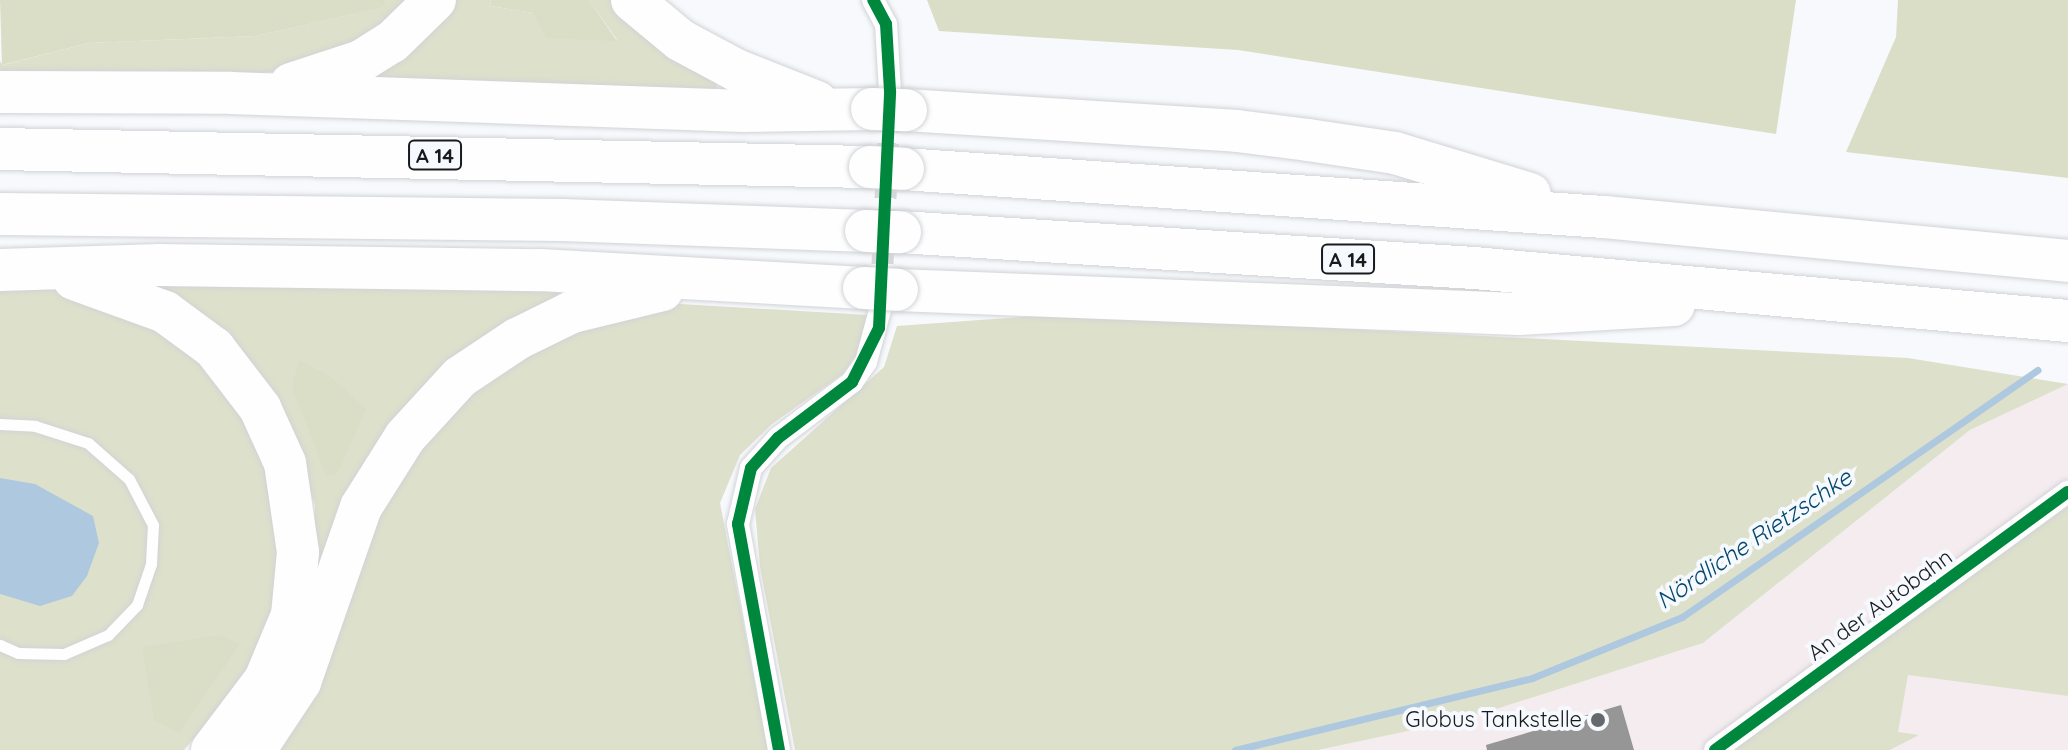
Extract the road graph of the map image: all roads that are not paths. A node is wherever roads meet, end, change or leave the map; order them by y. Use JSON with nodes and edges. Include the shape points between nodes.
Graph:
{"nodes":[{"id":1,"x":435,"y":0,"type":"edge"},
{"id":2,"x":632,"y":0,"type":"edge"},
{"id":3,"x":873,"y":0,"type":"edge"},
{"id":4,"x":0,"y":92,"type":"edge"},
{"id":5,"x":231,"y":93,"type":"junction"},
{"id":6,"x":878,"y":105,"type":"junction"},
{"id":7,"x":0,"y":149,"type":"edge"},
{"id":8,"x":0,"y":214,"type":"edge"},
{"id":9,"x":1604,"y":217,"type":"junction"},
{"id":10,"x":2068,"y":261,"type":"edge"},
{"id":11,"x":17,"y":270,"type":"edge"},
{"id":12,"x":728,"y":281,"type":"junction"},
{"id":13,"x":1795,"y":294,"type":"junction"},
{"id":14,"x":880,"y":296,"type":"junction"},
{"id":15,"x":2068,"y":321,"type":"edge"},
{"id":16,"x":0,"y":424,"type":"edge"},
{"id":17,"x":2068,"y":492,"type":"edge"},
{"id":18,"x":0,"y":645,"type":"edge"},
{"id":19,"x":212,"y":750,"type":"edge"},
{"id":20,"x":255,"y":750,"type":"edge"},
{"id":21,"x":779,"y":750,"type":"edge"},
{"id":22,"x":1715,"y":750,"type":"edge"}],
"edges":[{"from":1,"to":5,"type":"highway","via":[[392,42],[350,66],[294,84]]},
{"from":2,"to":6,"type":"highway","via":[[680,40],[799,97]]},
{"from":3,"to":6,"type":"street","via":[[886,24]]},
{"from":4,"to":5,"type":"highway"},
{"from":5,"to":6,"type":"highway","via":[[743,111]]},
{"from":6,"to":9,"type":"highway","via":[[1237,131],[1381,151]]},
{"from":7,"to":9,"type":"highway","number":"A 14","via":[[886,168]]},
{"from":8,"to":13,"type":"highway","number":"A 14","via":[[563,220],[883,232],[1098,242]]},
{"from":9,"to":10,"type":"highway","number":"A 14"},
{"from":11,"to":12,"type":"highway","via":[[357,266],[592,271]]},
{"from":11,"to":19,"type":"highway","via":[[137,299],[190,328],[238,377],[274,432],[296,516],[298,582],[292,615],[265,680]]},
{"from":12,"to":14,"type":"highway"},
{"from":12,"to":20,"type":"highway","via":[[625,297],[572,312],[517,339],[460,377],[405,437],[374,481],[339,562],[300,682]]},
{"from":13,"to":14,"type":"highway","via":[[1519,314]]},
{"from":13,"to":15,"type":"highway","number":"A 14"},
{"from":14,"to":21,"type":"street","via":[[866,362],[852,382],[778,438],[751,468],[741,510],[738,524]]},
{"from":16,"to":18,"type":"lane","via":[[35,426],[88,443],[129,479],[153,525],[151,564],[137,605],[108,635],[64,654],[18,653]]},
{"from":17,"to":22,"type":"street","name":"An der Autobahn"}]}
